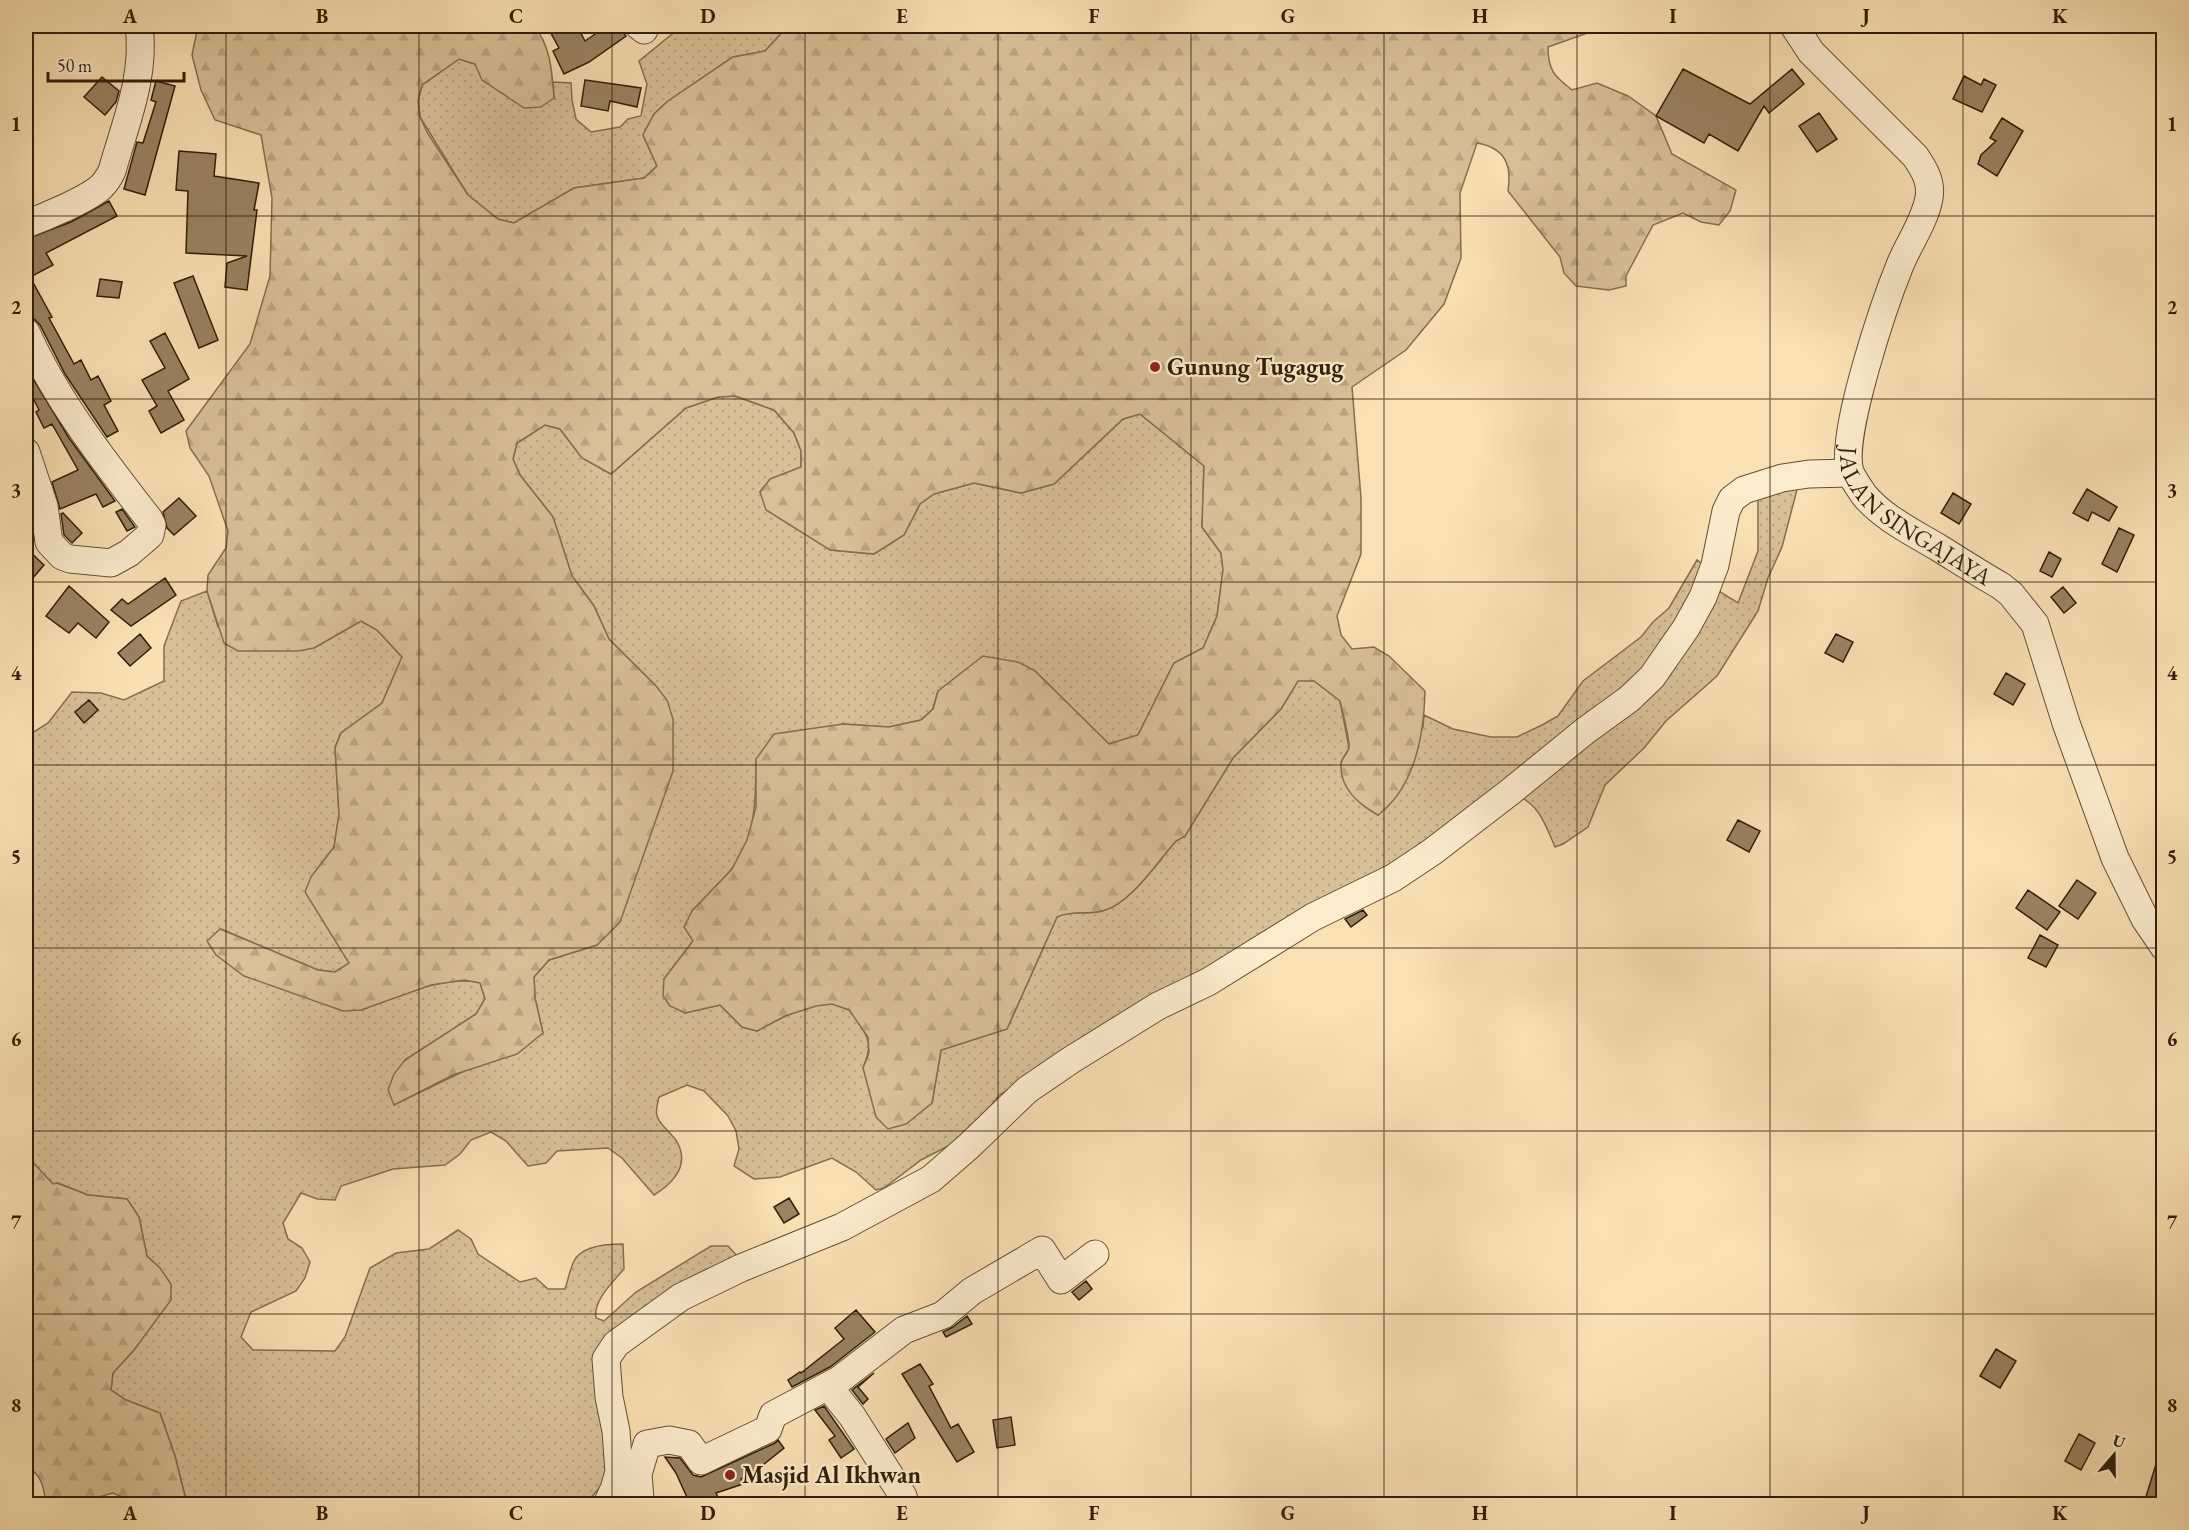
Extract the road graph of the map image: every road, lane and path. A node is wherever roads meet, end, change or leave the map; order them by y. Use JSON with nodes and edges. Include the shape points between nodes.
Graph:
{"nodes":[{"id":1,"x":139,"y":26,"type":"edge"},
{"id":2,"x":1794,"y":26,"type":"edge"},
{"id":3,"x":26,"y":224,"type":"edge"},
{"id":4,"x":26,"y":332,"type":"edge"},
{"id":5,"x":26,"y":452,"type":"edge"},
{"id":6,"x":1850,"y":473,"type":"junction"},
{"id":7,"x":2163,"y":947,"type":"edge"},
{"id":8,"x":1095,"y":1254,"type":"dead end"},
{"id":9,"x":828,"y":1386,"type":"junction"},
{"id":10,"x":607,"y":1504,"type":"edge"},
{"id":11,"x":631,"y":1504,"type":"edge"},
{"id":12,"x":905,"y":1504,"type":"edge"}],
"edges":[{"from":1,"to":3,"type":"street","via":[[142,46],[138,81],[107,181],[98,190]]},
{"from":2,"to":6,"type":"street","name":"JALAN SINGAJAYA","via":[[1811,52],[1915,156],[1930,185],[1924,213],[1900,264],[1873,341],[1850,441]]},
{"from":4,"to":5,"type":"street","via":[[80,427],[149,519],[150,535],[111,563],[62,556],[46,535],[44,506]]},
{"from":6,"to":7,"type":"street","name":"JALAN SINGAJAYA","via":[[1865,496],[1891,519],[2001,586],[2035,624],[2115,858]]},
{"from":6,"to":10,"type":"street","via":[[1782,478],[1744,490],[1732,499],[1703,597],[1652,677],[1432,852],[1208,982],[1158,1006],[1071,1060],[1027,1090],[931,1179],[842,1227],[681,1297],[616,1344],[606,1359],[619,1472]]},
{"from":8,"to":9,"type":"street","via":[[1061,1280],[1042,1250],[972,1291],[943,1315],[904,1330]]},
{"from":9,"to":11,"type":"street","via":[[773,1415],[768,1430],[701,1461],[689,1444],[669,1440],[647,1444],[638,1474],[640,1499]]},
{"from":9,"to":12,"type":"street","via":[[852,1416]]}]}
